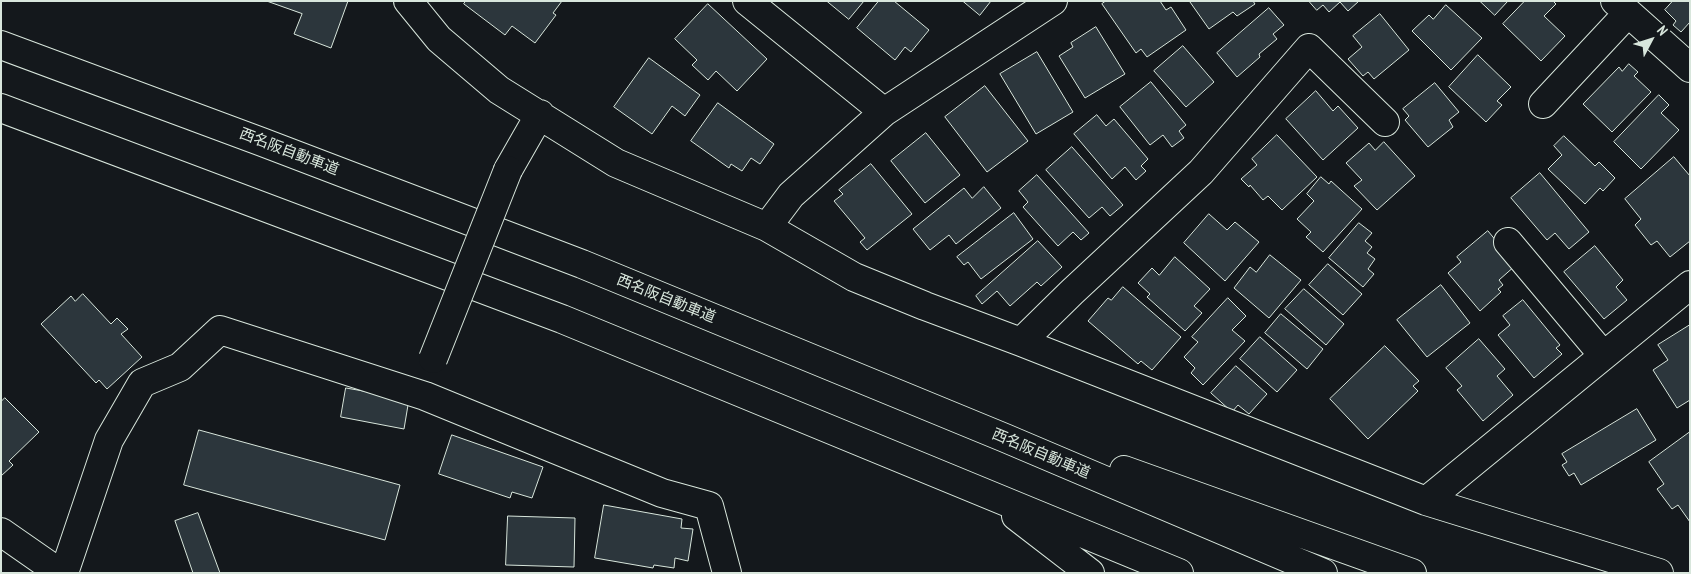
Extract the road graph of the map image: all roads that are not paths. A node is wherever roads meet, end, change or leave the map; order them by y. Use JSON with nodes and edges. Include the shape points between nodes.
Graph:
{"nodes":[{"id":1,"x":408,"y":1,"type":"edge"},
{"id":2,"x":747,"y":1,"type":"edge"},
{"id":3,"x":1053,"y":1,"type":"edge"},
{"id":4,"x":1622,"y":7,"type":"edge"},
{"id":5,"x":1,"y":45,"type":"edge"},
{"id":6,"x":1690,"y":68,"type":"edge"},
{"id":7,"x":1543,"y":104,"type":"dead end"},
{"id":8,"x":1,"y":108,"type":"edge"},
{"id":9,"x":884,"y":112,"type":"junction"},
{"id":10,"x":540,"y":114,"type":"junction"},
{"id":11,"x":1384,"y":122,"type":"dead end"},
{"id":12,"x":767,"y":227,"type":"junction"},
{"id":13,"x":1508,"y":242,"type":"dead end"},
{"id":14,"x":1690,"y":285,"type":"edge"},
{"id":15,"x":1021,"y":342,"type":"junction"},
{"id":16,"x":1603,"y":356,"type":"junction"},
{"id":17,"x":425,"y":396,"type":"junction"},
{"id":18,"x":1005,"y":438,"type":"junction"},
{"id":19,"x":986,"y":493,"type":"junction"},
{"id":20,"x":1426,"y":501,"type":"junction"},
{"id":21,"x":1,"y":532,"type":"edge"},
{"id":22,"x":62,"y":573,"type":"edge"},
{"id":23,"x":727,"y":573,"type":"edge"},
{"id":24,"x":1090,"y":573,"type":"edge"},
{"id":25,"x":1178,"y":573,"type":"edge"},
{"id":26,"x":1323,"y":573,"type":"edge"},
{"id":27,"x":1412,"y":573,"type":"edge"},
{"id":28,"x":1659,"y":573,"type":"edge"}],
"edges":[{"from":1,"to":10,"type":"main road","via":[[439,39],[499,90]]},
{"from":2,"to":9,"type":"main road"},
{"from":3,"to":9,"type":"main road"},
{"from":4,"to":6,"type":"main road"},
{"from":4,"to":7,"type":"main road"},
{"from":5,"to":18,"type":"main road","name":"西名阪自動車道","via":[[582,264]]},
{"from":8,"to":19,"type":"main road","via":[[562,319]]},
{"from":9,"to":12,"type":"main road","via":[[791,194]]},
{"from":10,"to":12,"type":"main road","via":[[616,163]]},
{"from":10,"to":17,"type":"main road","bridge":true,"via":[[508,170],[433,359]]},
{"from":11,"to":15,"type":"main road","via":[[1309,48],[1202,172]]},
{"from":12,"to":15,"type":"main road","via":[[854,277]]},
{"from":13,"to":16,"type":"main road"},
{"from":14,"to":16,"type":"main road"},
{"from":15,"to":20,"type":"main road"},
{"from":16,"to":20,"type":"main road"},
{"from":17,"to":22,"type":"main road","via":[[220,330],[180,367],[142,383],[109,440]]},
{"from":17,"to":23,"type":"main road","via":[[662,493],[709,506]]},
{"from":18,"to":26,"type":"main road","name":"西名阪自動車道"},
{"from":18,"to":27,"type":"main road","via":[[1064,449]]},
{"from":19,"to":24,"type":"main road"},
{"from":19,"to":25,"type":"main road"},
{"from":20,"to":28,"type":"main road"},
{"from":21,"to":22,"type":"main road"}]}
